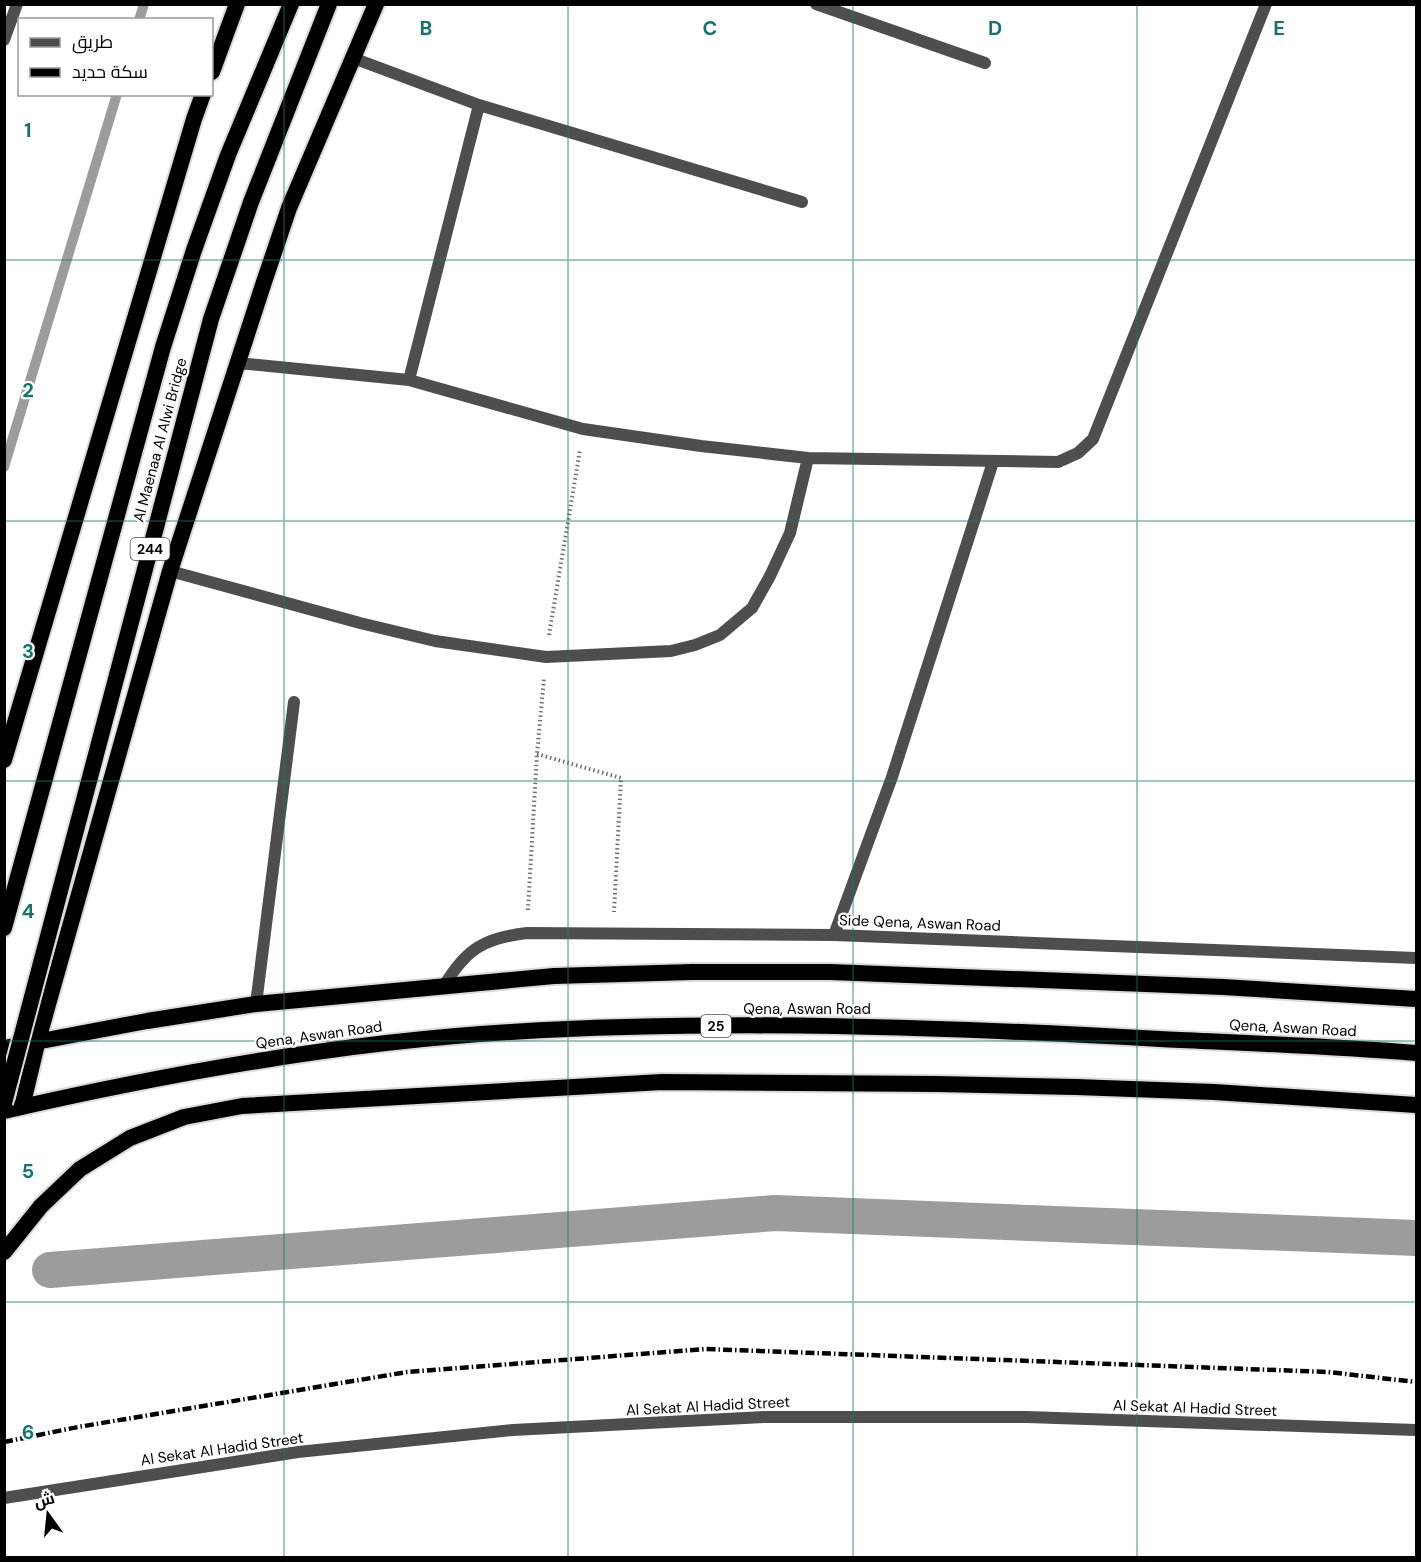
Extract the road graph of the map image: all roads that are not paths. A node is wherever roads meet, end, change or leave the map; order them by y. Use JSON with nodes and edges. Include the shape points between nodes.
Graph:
{"nodes":[{"id":1,"x":17,"y":4,"type":"edge"},
{"id":2,"x":237,"y":4,"type":"edge"},
{"id":3,"x":291,"y":4,"type":"edge"},
{"id":4,"x":329,"y":4,"type":"edge"},
{"id":5,"x":376,"y":4,"type":"edge"},
{"id":6,"x":816,"y":4,"type":"edge"},
{"id":7,"x":1266,"y":4,"type":"edge"},
{"id":8,"x":4,"y":40,"type":"edge"},
{"id":9,"x":353,"y":58,"type":"junction"},
{"id":10,"x":985,"y":63,"type":"dead end"},
{"id":11,"x":213,"y":69,"type":"edge"},
{"id":12,"x":202,"y":96,"type":"edge"},
{"id":13,"x":479,"y":105,"type":"junction"},
{"id":14,"x":802,"y":202,"type":"dead end"},
{"id":15,"x":238,"y":363,"type":"junction"},
{"id":16,"x":409,"y":380,"type":"junction"},
{"id":17,"x":808,"y":458,"type":"junction"},
{"id":18,"x":993,"y":462,"type":"junction"},
{"id":19,"x":171,"y":571,"type":"junction"},
{"id":20,"x":294,"y":702,"type":"dead end"},
{"id":21,"x":4,"y":760,"type":"edge"},
{"id":22,"x":4,"y":928,"type":"edge"},
{"id":23,"x":834,"y":935,"type":"junction"},
{"id":24,"x":1416,"y":958,"type":"edge"},
{"id":25,"x":444,"y":986,"type":"junction"},
{"id":26,"x":1416,"y":999,"type":"edge"},
{"id":27,"x":256,"y":1004,"type":"junction"},
{"id":28,"x":38,"y":1040,"type":"junction"},
{"id":29,"x":4,"y":1048,"type":"edge"},
{"id":30,"x":1416,"y":1053,"type":"edge"},
{"id":31,"x":4,"y":1103,"type":"edge"},
{"id":32,"x":1416,"y":1105,"type":"edge"},
{"id":33,"x":22,"y":1107,"type":"junction"},
{"id":34,"x":4,"y":1111,"type":"edge"},
{"id":35,"x":4,"y":1252,"type":"edge"},
{"id":36,"x":1416,"y":1430,"type":"edge"},
{"id":37,"x":4,"y":1498,"type":"edge"}],
"edges":[{"from":1,"to":8,"type":"street"},
{"from":2,"to":11,"type":"highway"},
{"from":3,"to":22,"type":"highway","name":"Al Maenaa Al Alwi Bridge","number":"244","via":[[228,155],[163,347]]},
{"from":4,"to":31,"type":"highway","name":"Al Maenaa Al Alwi Bridge","number":"244","bridge":true,"via":[[251,202],[211,319]]},
{"from":5,"to":9,"type":"highway"},
{"from":6,"to":10,"type":"street"},
{"from":7,"to":18,"type":"street","via":[[1093,439],[1078,453],[1058,462]]},
{"from":9,"to":13,"type":"street"},
{"from":9,"to":15,"type":"highway","via":[[289,208]]},
{"from":12,"to":21,"type":"highway"},
{"from":13,"to":14,"type":"street"},
{"from":13,"to":16,"type":"street"},
{"from":15,"to":16,"type":"street"},
{"from":15,"to":19,"type":"highway"},
{"from":16,"to":17,"type":"street","via":[[583,429]]},
{"from":17,"to":18,"type":"street"},
{"from":17,"to":19,"type":"street","via":[[790,533],[752,608],[720,634],[671,651],[546,657],[435,641]]},
{"from":18,"to":23,"type":"street","via":[[892,777]]},
{"from":19,"to":28,"type":"highway"},
{"from":20,"to":27,"type":"street"},
{"from":23,"to":24,"type":"street","name":"Side Qena, Aswan Road"},
{"from":23,"to":25,"type":"street","name":"Side Qena, Aswan Road","via":[[501,936],[477,947],[457,964]]},
{"from":25,"to":26,"type":"highway","via":[[566,976],[830,972],[1223,987]]},
{"from":25,"to":27,"type":"highway"},
{"from":27,"to":28,"type":"highway"},
{"from":28,"to":29,"type":"highway"},
{"from":28,"to":33,"type":"highway"},
{"from":30,"to":33,"type":"highway","name":"Qena, Aswan Road","number":"25","via":[[1045,1032],[674,1026],[521,1032],[346,1048],[183,1073]]},
{"from":32,"to":35,"type":"highway","via":[[1076,1087],[662,1083],[242,1106],[184,1117],[130,1138],[80,1169],[41,1206]]},
{"from":33,"to":34,"type":"highway","number":"25"},
{"from":36,"to":37,"type":"street","name":"Al Sekat Al Hadid Street","via":[[1027,1417],[764,1417],[513,1430],[298,1452]]}]}
